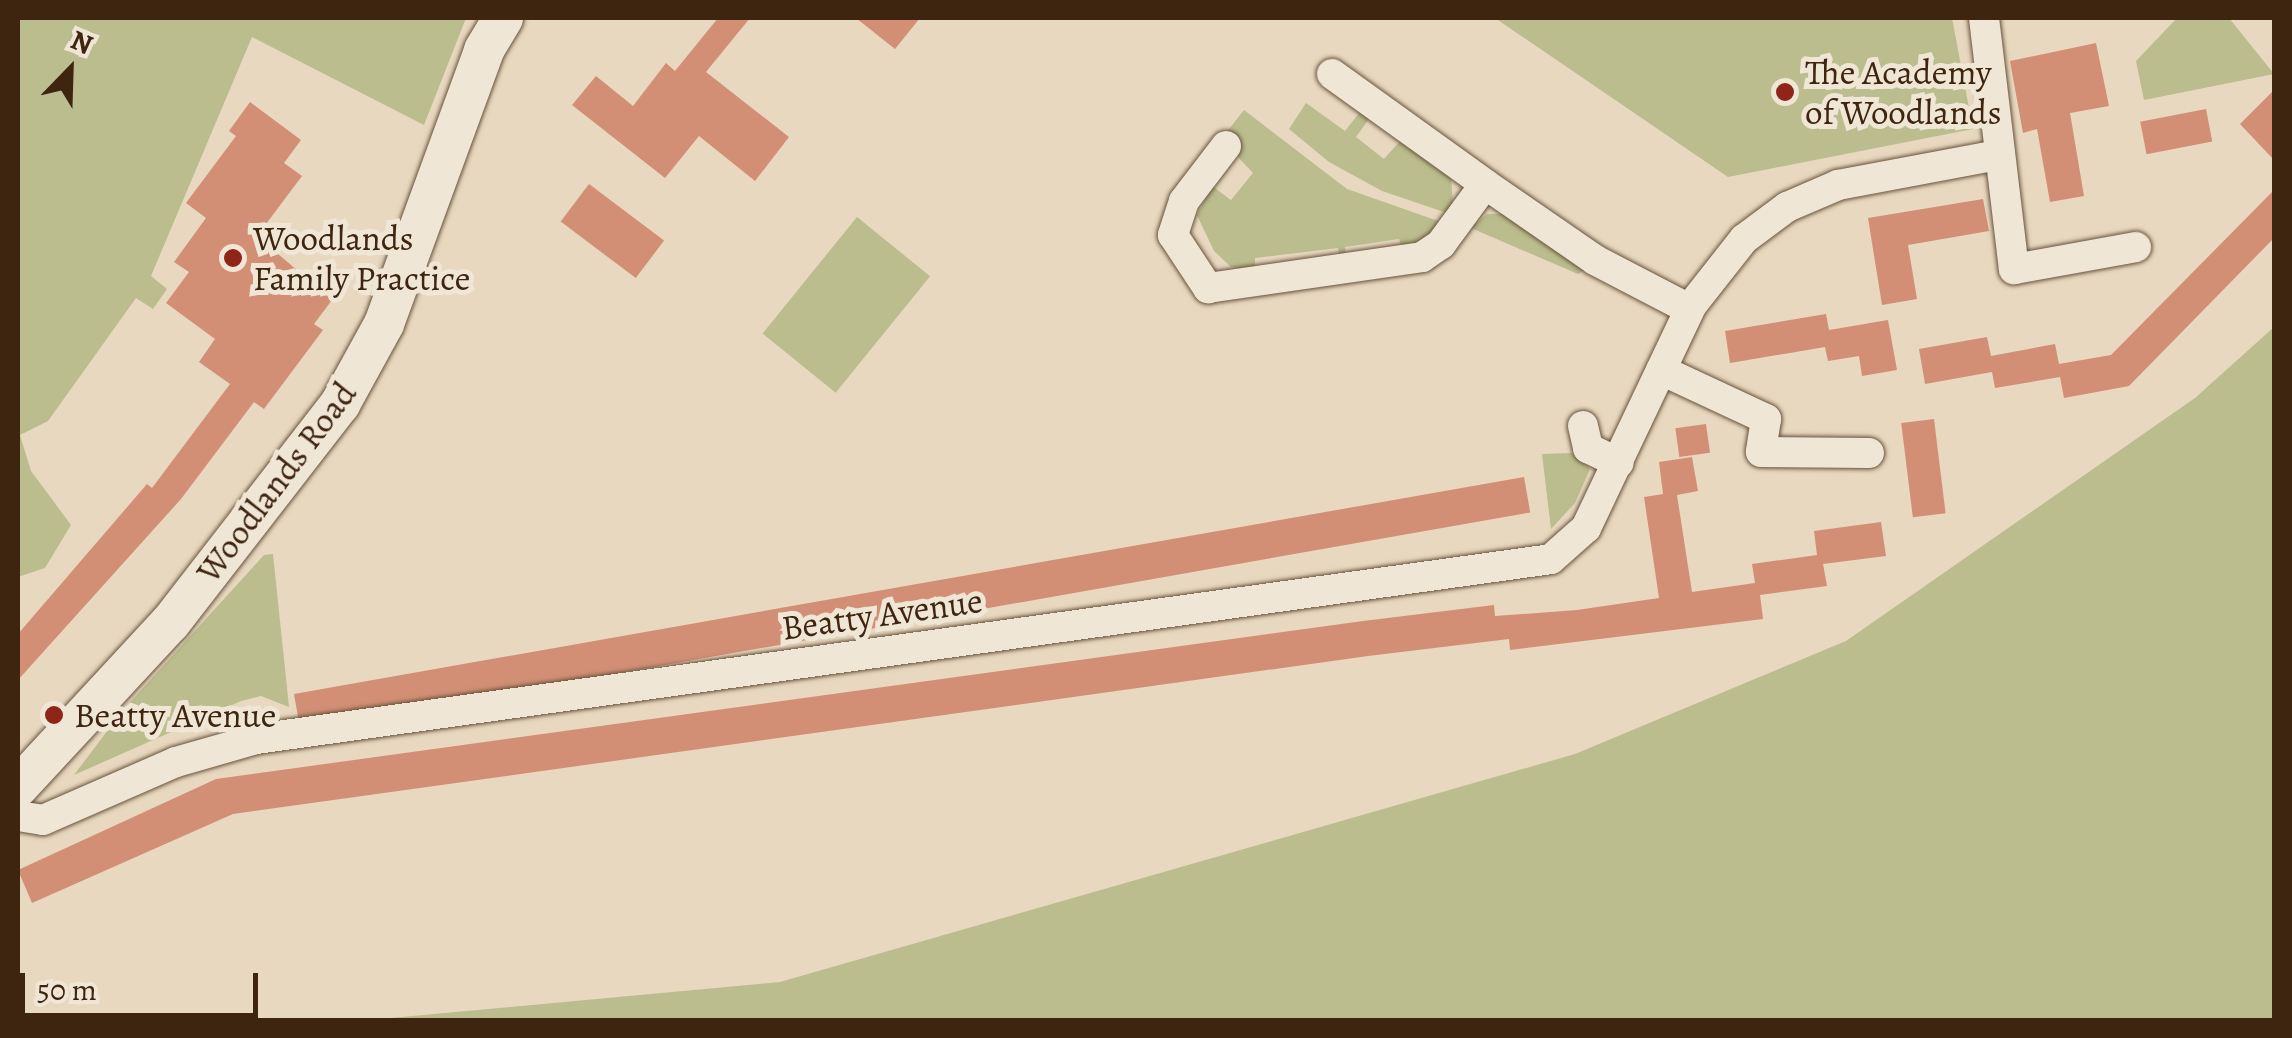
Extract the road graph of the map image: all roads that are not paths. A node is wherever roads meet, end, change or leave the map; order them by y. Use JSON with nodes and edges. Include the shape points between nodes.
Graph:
{"nodes":[{"id":1,"x":503,"y":18,"type":"edge"},
{"id":2,"x":1984,"y":18,"type":"edge"},
{"id":3,"x":1332,"y":74,"type":"dead end"},
{"id":4,"x":1226,"y":146,"type":"dead end"},
{"id":5,"x":1999,"y":155,"type":"junction"},
{"id":6,"x":1485,"y":184,"type":"junction"},
{"id":7,"x":2136,"y":248,"type":"dead end"},
{"id":8,"x":1690,"y":309,"type":"junction"},
{"id":9,"x":1661,"y":370,"type":"junction"},
{"id":10,"x":1583,"y":426,"type":"dead end"},
{"id":11,"x":1870,"y":453,"type":"dead end"},
{"id":12,"x":1619,"y":463,"type":"junction"},
{"id":13,"x":18,"y":787,"type":"edge"},
{"id":14,"x":18,"y":816,"type":"edge"}],
"edges":[{"from":1,"to":13,"type":"street","name":"Woodlands Road","via":[[484,50],[384,324],[340,404],[171,622]]},
{"from":2,"to":5,"type":"street"},
{"from":3,"to":6,"type":"street"},
{"from":4,"to":6,"type":"street","via":[[1184,201],[1173,234],[1208,288],[1422,257],[1442,244]]},
{"from":5,"to":7,"type":"street","via":[[2014,269]]},
{"from":5,"to":8,"type":"street","name":"Beatty Avenue","via":[[1850,181],[1809,196],[1734,248]]},
{"from":6,"to":8,"type":"street","via":[[1595,260]]},
{"from":8,"to":9,"type":"street","name":"Beatty Avenue"},
{"from":9,"to":11,"type":"street","via":[[1766,419],[1761,452]]},
{"from":9,"to":12,"type":"street","name":"Beatty Avenue"},
{"from":10,"to":12,"type":"street","via":[[1588,448]]},
{"from":12,"to":14,"type":"street","name":"Beatty Avenue","via":[[1584,532],[1544,561],[256,739],[176,762],[43,820]]}]}
